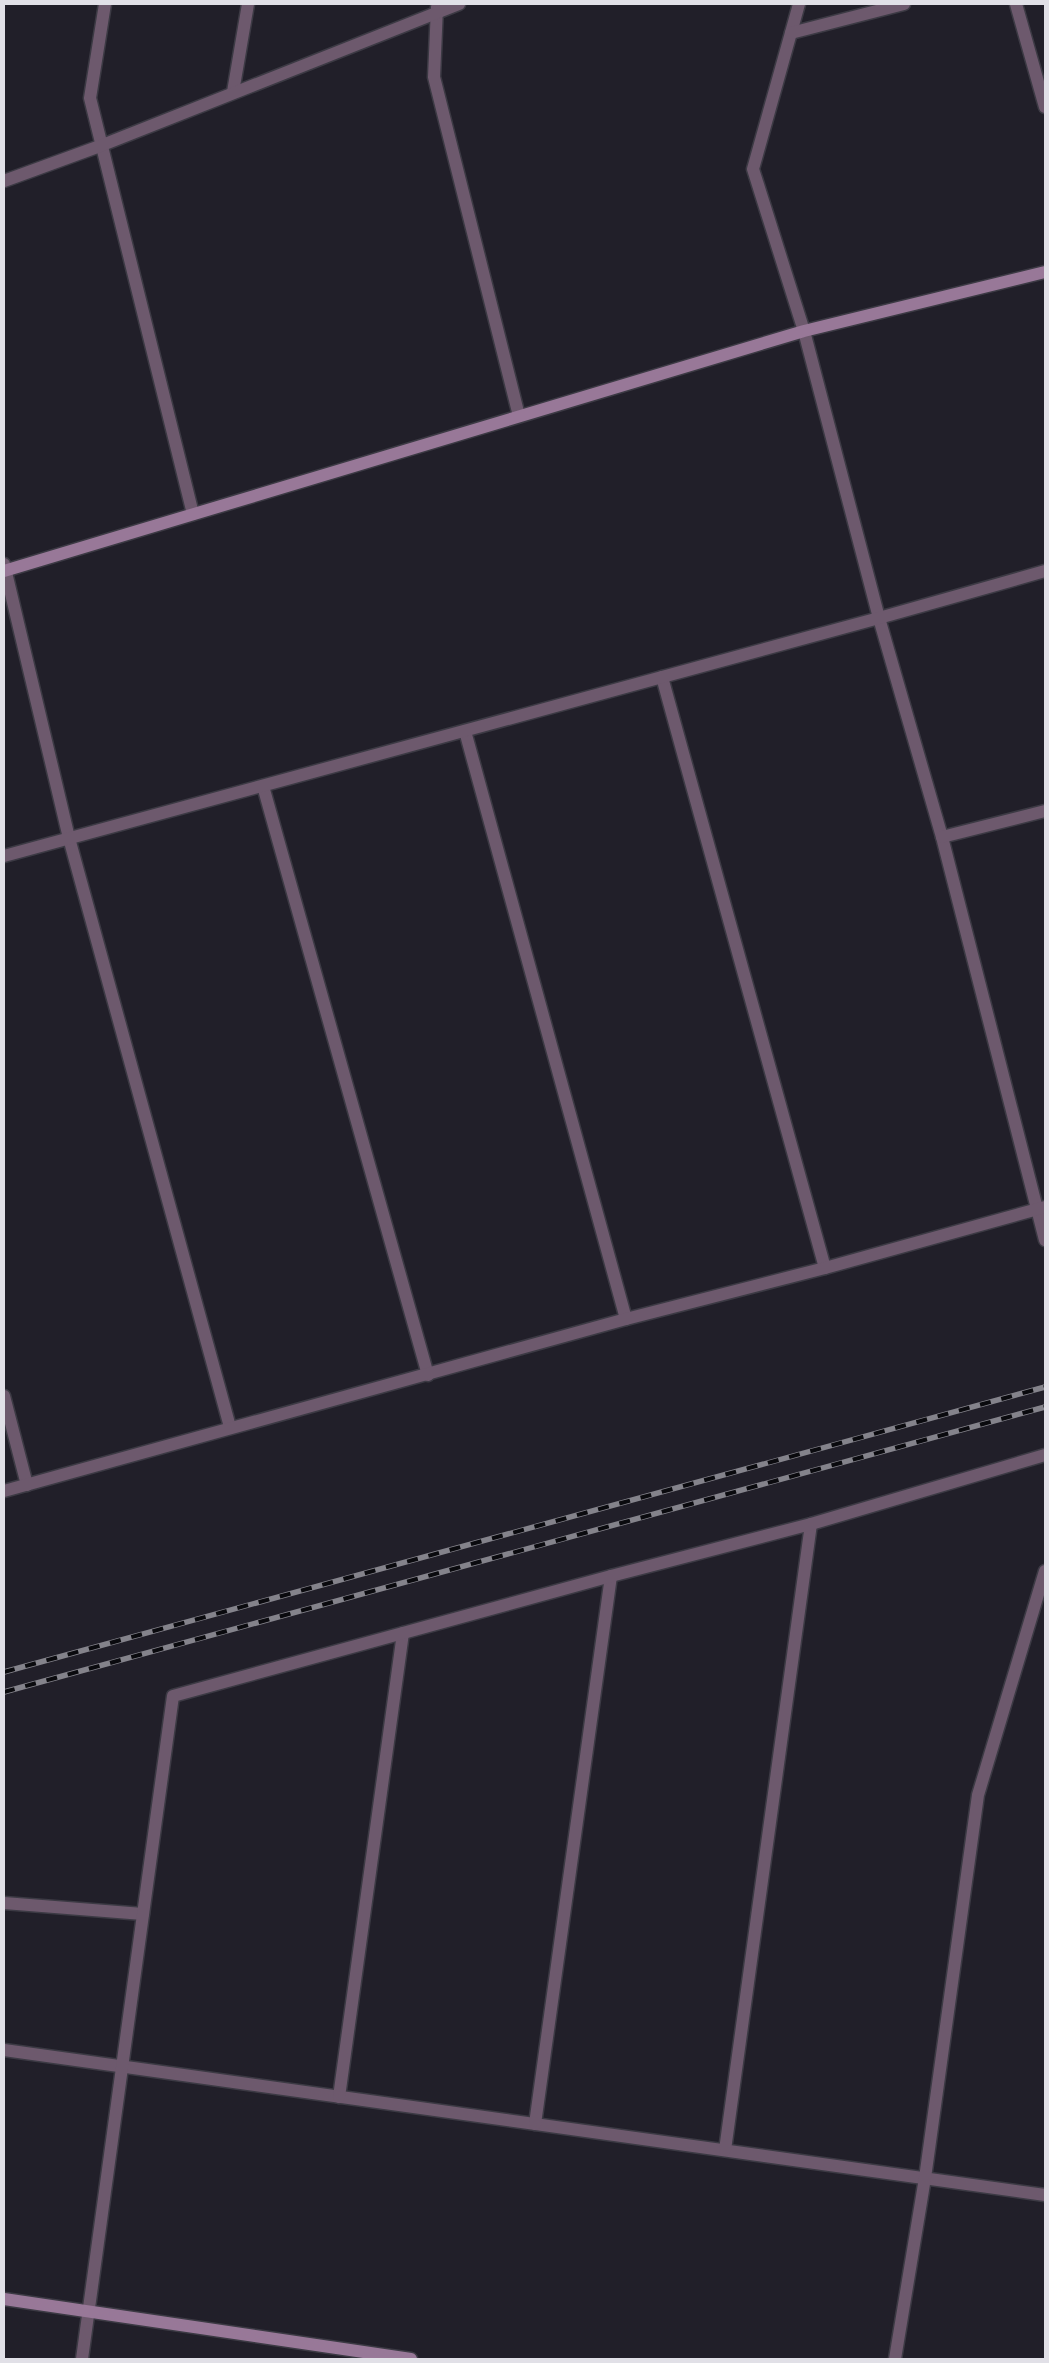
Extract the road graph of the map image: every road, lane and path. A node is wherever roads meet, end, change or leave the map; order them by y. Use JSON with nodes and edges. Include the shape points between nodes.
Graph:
{"nodes":[{"id":1,"x":105,"y":4,"type":"edge"},
{"id":2,"x":248,"y":4,"type":"edge"},
{"id":3,"x":459,"y":4,"type":"edge"},
{"id":4,"x":799,"y":4,"type":"edge"},
{"id":5,"x":904,"y":4,"type":"edge"},
{"id":6,"x":1016,"y":4,"type":"edge"},
{"id":7,"x":437,"y":8,"type":"edge"},
{"id":8,"x":791,"y":33,"type":"junction"},
{"id":9,"x":233,"y":92,"type":"junction"},
{"id":10,"x":1045,"y":107,"type":"edge"},
{"id":11,"x":100,"y":146,"type":"junction"},
{"id":12,"x":4,"y":181,"type":"edge"},
{"id":13,"x":1045,"y":272,"type":"edge"},
{"id":14,"x":804,"y":331,"type":"junction"},
{"id":15,"x":520,"y":416,"type":"junction"},
{"id":16,"x":193,"y":514,"type":"junction"},
{"id":17,"x":4,"y":568,"type":"edge"},
{"id":18,"x":1045,"y":571,"type":"edge"},
{"id":19,"x":879,"y":618,"type":"junction"},
{"id":20,"x":662,"y":677,"type":"junction"},
{"id":21,"x":465,"y":731,"type":"junction"},
{"id":22,"x":263,"y":786,"type":"junction"},
{"id":23,"x":1045,"y":811,"type":"edge"},
{"id":24,"x":69,"y":838,"type":"junction"},
{"id":25,"x":942,"y":838,"type":"junction"},
{"id":26,"x":4,"y":856,"type":"edge"},
{"id":27,"x":1041,"y":1208,"type":"edge"},
{"id":28,"x":1045,"y":1240,"type":"edge"},
{"id":29,"x":825,"y":1268,"type":"junction"},
{"id":30,"x":626,"y":1320,"type":"junction"},
{"id":31,"x":428,"y":1375,"type":"junction"},
{"id":32,"x":4,"y":1396,"type":"edge"},
{"id":33,"x":230,"y":1427,"type":"junction"},
{"id":34,"x":1045,"y":1455,"type":"edge"},
{"id":35,"x":27,"y":1485,"type":"junction"},
{"id":36,"x":4,"y":1491,"type":"edge"},
{"id":37,"x":811,"y":1524,"type":"junction"},
{"id":38,"x":1045,"y":1570,"type":"edge"},
{"id":39,"x":611,"y":1576,"type":"junction"},
{"id":40,"x":403,"y":1632,"type":"junction"},
{"id":41,"x":4,"y":1903,"type":"edge"},
{"id":42,"x":144,"y":1914,"type":"junction"},
{"id":43,"x":4,"y":2050,"type":"edge"},
{"id":44,"x":122,"y":2067,"type":"junction"},
{"id":45,"x":338,"y":2097,"type":"junction"},
{"id":46,"x":535,"y":2124,"type":"junction"},
{"id":47,"x":725,"y":2150,"type":"junction"},
{"id":48,"x":925,"y":2178,"type":"junction"},
{"id":49,"x":1045,"y":2195,"type":"edge"},
{"id":50,"x":4,"y":2299,"type":"edge"},
{"id":51,"x":89,"y":2312,"type":"junction"},
{"id":52,"x":82,"y":2359,"type":"edge"},
{"id":53,"x":411,"y":2359,"type":"edge"},
{"id":54,"x":895,"y":2359,"type":"edge"}],
"edges":[{"from":1,"to":11,"type":"street","via":[[90,98]]},
{"from":2,"to":9,"type":"street"},
{"from":3,"to":7,"type":"street"},
{"from":4,"to":8,"type":"street"},
{"from":5,"to":8,"type":"street"},
{"from":6,"to":10,"type":"street"},
{"from":7,"to":9,"type":"street"},
{"from":7,"to":15,"type":"street","via":[[434,77]]},
{"from":8,"to":14,"type":"street","via":[[753,169]]},
{"from":9,"to":11,"type":"street"},
{"from":11,"to":12,"type":"street"},
{"from":11,"to":16,"type":"street"},
{"from":13,"to":14,"type":"street"},
{"from":14,"to":15,"type":"street"},
{"from":14,"to":19,"type":"street"},
{"from":15,"to":16,"type":"street"},
{"from":16,"to":17,"type":"street"},
{"from":17,"to":24,"type":"street"},
{"from":18,"to":19,"type":"street"},
{"from":19,"to":20,"type":"street"},
{"from":19,"to":25,"type":"street"},
{"from":20,"to":21,"type":"street"},
{"from":20,"to":29,"type":"street"},
{"from":21,"to":22,"type":"street"},
{"from":21,"to":30,"type":"street"},
{"from":22,"to":24,"type":"street"},
{"from":22,"to":31,"type":"street"},
{"from":23,"to":25,"type":"street"},
{"from":24,"to":26,"type":"street"},
{"from":24,"to":33,"type":"street"},
{"from":25,"to":27,"type":"street"},
{"from":27,"to":28,"type":"street"},
{"from":27,"to":29,"type":"street"},
{"from":29,"to":30,"type":"street"},
{"from":30,"to":31,"type":"street"},
{"from":31,"to":33,"type":"street"},
{"from":32,"to":35,"type":"street"},
{"from":33,"to":35,"type":"street"},
{"from":34,"to":37,"type":"street"},
{"from":35,"to":36,"type":"street"},
{"from":37,"to":39,"type":"street"},
{"from":37,"to":47,"type":"street"},
{"from":38,"to":48,"type":"street","via":[[978,1795]]},
{"from":39,"to":40,"type":"street"},
{"from":39,"to":46,"type":"street"},
{"from":40,"to":42,"type":"street","via":[[173,1696]]},
{"from":40,"to":45,"type":"street"},
{"from":41,"to":42,"type":"street"},
{"from":42,"to":44,"type":"street"},
{"from":43,"to":44,"type":"street"},
{"from":44,"to":45,"type":"street"},
{"from":44,"to":51,"type":"street"},
{"from":45,"to":46,"type":"street"},
{"from":46,"to":47,"type":"street"},
{"from":47,"to":48,"type":"street"},
{"from":48,"to":49,"type":"street"},
{"from":48,"to":54,"type":"street"},
{"from":50,"to":51,"type":"street"},
{"from":51,"to":52,"type":"street"},
{"from":51,"to":53,"type":"street"}]}
